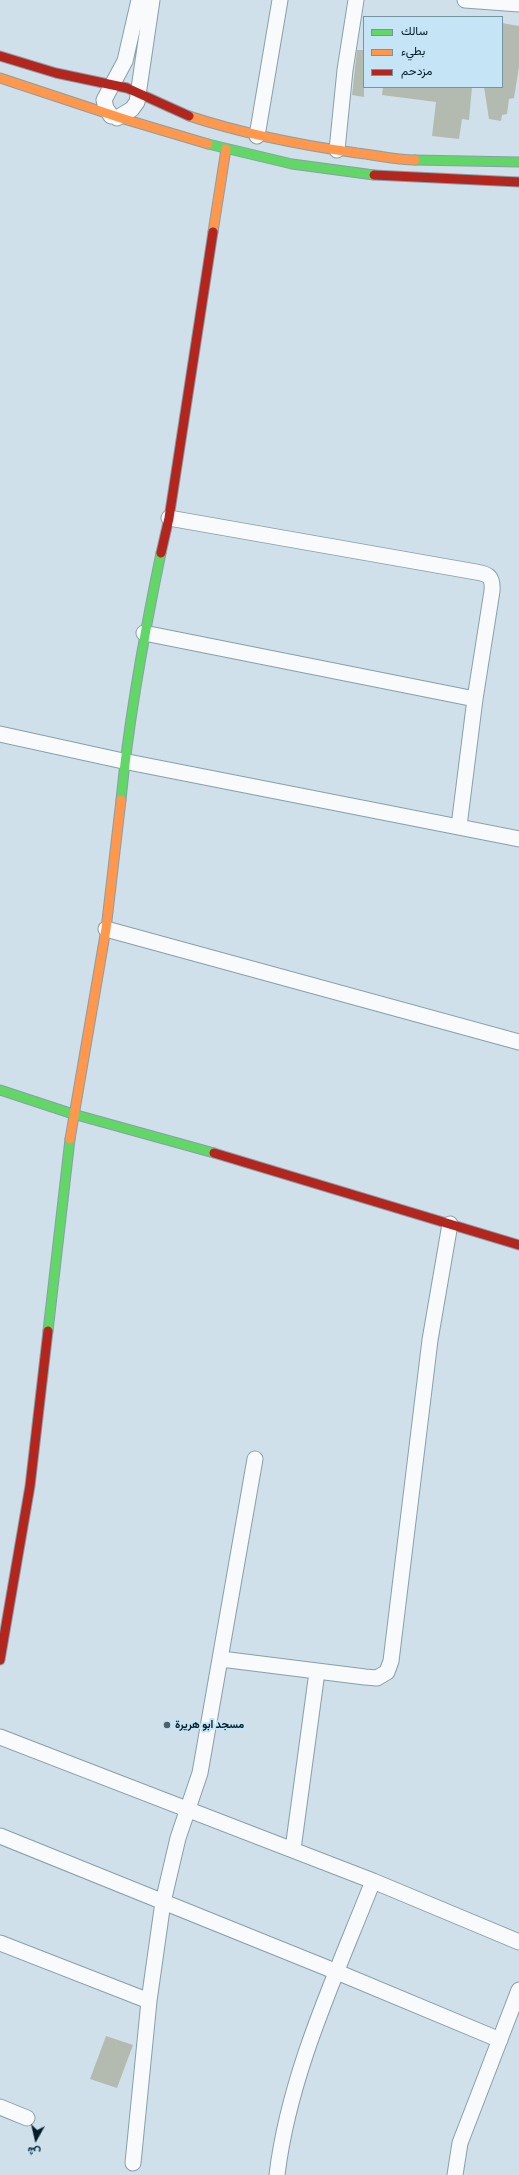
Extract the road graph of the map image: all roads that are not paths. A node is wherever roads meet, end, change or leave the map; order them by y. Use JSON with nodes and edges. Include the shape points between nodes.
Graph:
{"nodes":[{"id":1,"x":138,"y":0,"type":"edge"},
{"id":2,"x":152,"y":0,"type":"edge"},
{"id":3,"x":280,"y":0,"type":"edge"},
{"id":4,"x":356,"y":0,"type":"edge"},
{"id":5,"x":465,"y":0,"type":"edge"},
{"id":6,"x":519,"y":4,"type":"edge"},
{"id":7,"x":0,"y":56,"type":"edge"},
{"id":8,"x":0,"y":78,"type":"edge"},
{"id":9,"x":112,"y":84,"type":"junction"},
{"id":10,"x":139,"y":94,"type":"junction"},
{"id":11,"x":114,"y":117,"type":"junction"},
{"id":12,"x":257,"y":136,"type":"junction"},
{"id":13,"x":226,"y":149,"type":"junction"},
{"id":14,"x":337,"y":150,"type":"junction"},
{"id":15,"x":519,"y":162,"type":"edge"},
{"id":16,"x":519,"y":182,"type":"edge"},
{"id":17,"x":169,"y":518,"type":"junction"},
{"id":18,"x":144,"y":633,"type":"junction"},
{"id":19,"x":475,"y":698,"type":"junction"},
{"id":20,"x":0,"y":734,"type":"edge"},
{"id":21,"x":123,"y":761,"type":"junction"},
{"id":22,"x":459,"y":826,"type":"junction"},
{"id":23,"x":519,"y":839,"type":"edge"},
{"id":24,"x":106,"y":929,"type":"junction"},
{"id":25,"x":519,"y":1042,"type":"edge"},
{"id":26,"x":0,"y":1090,"type":"edge"},
{"id":27,"x":73,"y":1114,"type":"junction"},
{"id":28,"x":450,"y":1224,"type":"junction"},
{"id":29,"x":519,"y":1245,"type":"edge"},
{"id":30,"x":255,"y":1459,"type":"dead end"},
{"id":31,"x":221,"y":1659,"type":"junction"},
{"id":32,"x":0,"y":1660,"type":"edge"},
{"id":33,"x":317,"y":1672,"type":"junction"},
{"id":34,"x":0,"y":1736,"type":"edge"},
{"id":35,"x":188,"y":1808,"type":"junction"},
{"id":36,"x":0,"y":1836,"type":"edge"},
{"id":37,"x":293,"y":1849,"type":"junction"},
{"id":38,"x":373,"y":1880,"type":"junction"},
{"id":39,"x":163,"y":1902,"type":"junction"},
{"id":40,"x":519,"y":1942,"type":"edge"},
{"id":41,"x":0,"y":1943,"type":"edge"},
{"id":42,"x":337,"y":1972,"type":"junction"},
{"id":43,"x":519,"y":1990,"type":"edge"},
{"id":44,"x":149,"y":2001,"type":"junction"},
{"id":45,"x":500,"y":2040,"type":"junction"},
{"id":46,"x":0,"y":2107,"type":"edge"},
{"id":47,"x":27,"y":2118,"type":"dead end"},
{"id":48,"x":133,"y":2163,"type":"dead end"},
{"id":49,"x":277,"y":2175,"type":"edge"},
{"id":50,"x":455,"y":2175,"type":"edge"}],
"edges":[{"from":1,"to":9,"type":"street","via":[[124,61]]},
{"from":2,"to":10,"type":"street"},
{"from":3,"to":12,"type":"street"},
{"from":4,"to":14,"type":"street","via":[[345,70]]},
{"from":5,"to":6,"type":"street"},
{"from":7,"to":9,"type":"street","via":[[56,73]]},
{"from":8,"to":11,"type":"street"},
{"from":9,"to":10,"type":"street"},
{"from":9,"to":11,"type":"street","via":[[104,100],[106,108]]},
{"from":10,"to":11,"type":"street","via":[[132,109]]},
{"from":10,"to":12,"type":"street","via":[[205,122]]},
{"from":11,"to":13,"type":"street"},
{"from":12,"to":14,"type":"street"},
{"from":13,"to":16,"type":"street","via":[[372,176]]},
{"from":13,"to":17,"type":"street"},
{"from":14,"to":15,"type":"street","via":[[411,160]]},
{"from":17,"to":18,"type":"street"},
{"from":17,"to":19,"type":"street","via":[[490,576],[492,591]]},
{"from":18,"to":19,"type":"street"},
{"from":18,"to":21,"type":"street"},
{"from":19,"to":22,"type":"street"},
{"from":20,"to":21,"type":"street"},
{"from":21,"to":22,"type":"street"},
{"from":21,"to":24,"type":"street","via":[[120,817]]},
{"from":22,"to":23,"type":"street"},
{"from":24,"to":25,"type":"street"},
{"from":24,"to":27,"type":"street"},
{"from":26,"to":27,"type":"street"},
{"from":27,"to":28,"type":"street","via":[[232,1158]]},
{"from":27,"to":32,"type":"street","via":[[30,1486]]},
{"from":28,"to":29,"type":"street"},
{"from":28,"to":33,"type":"street","via":[[430,1340],[389,1668],[384,1676],[377,1678]]},
{"from":30,"to":31,"type":"street"},
{"from":31,"to":33,"type":"street"},
{"from":31,"to":35,"type":"street","via":[[200,1773]]},
{"from":33,"to":37,"type":"street"},
{"from":34,"to":35,"type":"street"},
{"from":35,"to":37,"type":"street"},
{"from":35,"to":39,"type":"street"},
{"from":36,"to":39,"type":"street"},
{"from":37,"to":38,"type":"street"},
{"from":38,"to":40,"type":"street"},
{"from":38,"to":42,"type":"street"},
{"from":39,"to":42,"type":"street"},
{"from":39,"to":44,"type":"street"},
{"from":41,"to":44,"type":"street"},
{"from":42,"to":45,"type":"street"},
{"from":42,"to":49,"type":"street","via":[[301,2070],[284,2129]]},
{"from":43,"to":45,"type":"street"},
{"from":44,"to":48,"type":"street"},
{"from":45,"to":50,"type":"street","via":[[460,2143]]},
{"from":46,"to":47,"type":"street"}]}
